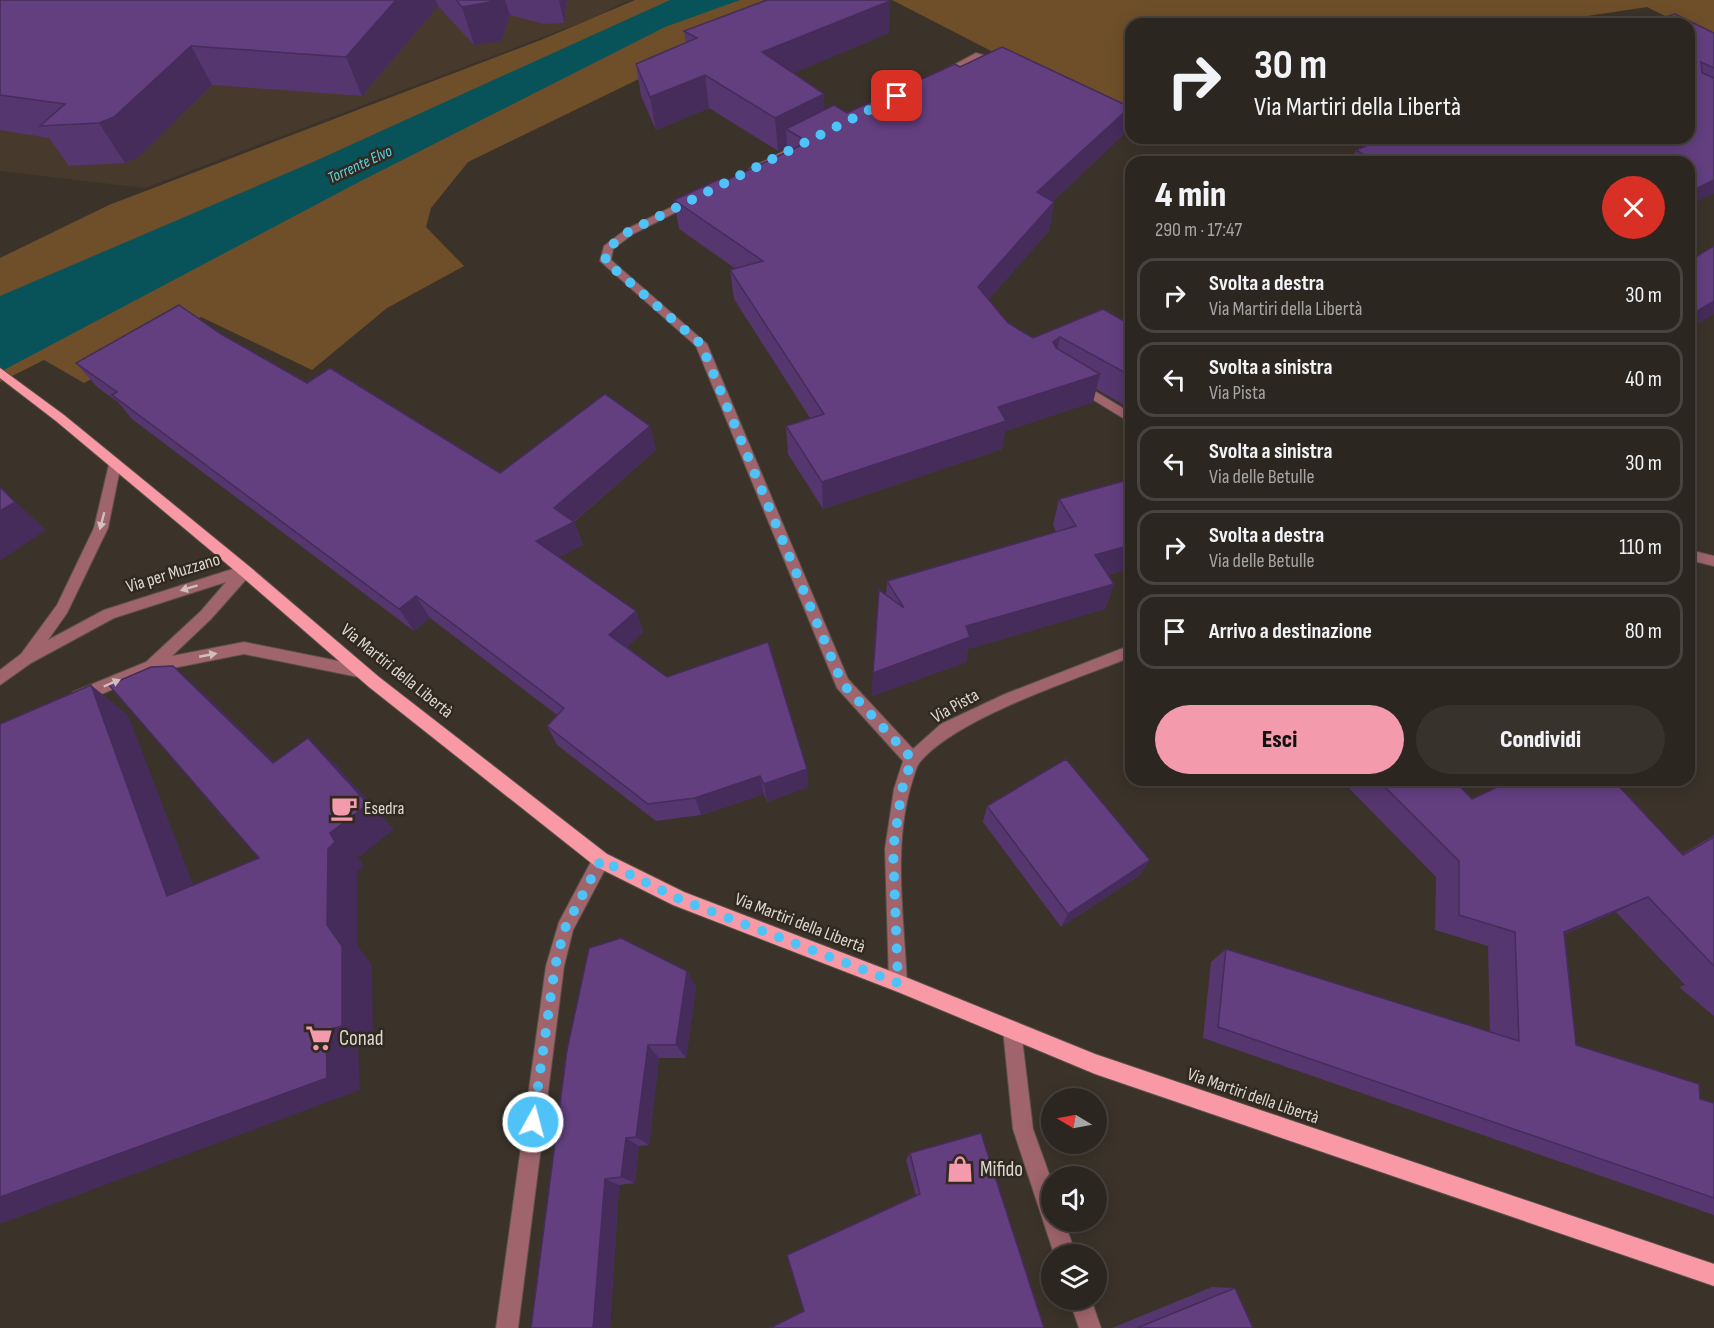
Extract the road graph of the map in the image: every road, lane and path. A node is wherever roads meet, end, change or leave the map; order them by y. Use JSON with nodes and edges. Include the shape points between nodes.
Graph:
{"nodes":[{"id":1,"x":980,"y":55,"type":"edge"},
{"id":2,"x":926,"y":82,"type":"edge"},
{"id":3,"x":820,"y":135,"type":"edge"},
{"id":4,"x":746,"y":173,"type":"edge"},
{"id":5,"x":703,"y":194,"type":"edge"},
{"id":6,"x":0,"y":372,"type":"edge"},
{"id":7,"x":1064,"y":376,"type":"edge"},
{"id":8,"x":1125,"y":415,"type":"edge"},
{"id":9,"x":115,"y":464,"type":"junction"},
{"id":10,"x":1695,"y":556,"type":"edge"},
{"id":11,"x":1714,"y":561,"type":"edge"},
{"id":12,"x":245,"y":571,"type":"junction"},
{"id":13,"x":1125,"y":653,"type":"edge"},
{"id":14,"x":26,"y":659,"type":"junction"},
{"id":15,"x":151,"y":666,"type":"junction"},
{"id":16,"x":363,"y":672,"type":"junction"},
{"id":17,"x":0,"y":679,"type":"edge"},
{"id":18,"x":65,"y":702,"type":"edge"},
{"id":19,"x":912,"y":759,"type":"junction"},
{"id":20,"x":601,"y":860,"type":"junction"},
{"id":21,"x":898,"y":983,"type":"junction"},
{"id":22,"x":1012,"y":1030,"type":"junction"},
{"id":23,"x":1041,"y":1181,"type":"edge"},
{"id":24,"x":1714,"y":1275,"type":"edge"},
{"id":25,"x":1084,"y":1310,"type":"edge"},
{"id":26,"x":507,"y":1328,"type":"edge"},
{"id":27,"x":1090,"y":1328,"type":"edge"}],
"edges":[{"from":1,"to":2,"type":"street"},
{"from":3,"to":4,"type":"street"},
{"from":5,"to":19,"type":"street","via":[[628,232],[608,248],[605,261],[701,344],[842,683]]},
{"from":6,"to":9,"type":"main road","name":"Via Martiri della Libertà"},
{"from":7,"to":8,"type":"street"},
{"from":9,"to":12,"type":"main road","name":"Via Martiri della Libertà"},
{"from":9,"to":14,"type":"street","name":"Via per Muzzano","one_way":true,"via":[[101,528],[62,609]]},
{"from":10,"to":11,"type":"street"},
{"from":12,"to":14,"type":"street","name":"Via per Muzzano","one_way":true,"via":[[109,614]]},
{"from":12,"to":15,"type":"street","name":"Via per Muzzano","via":[[206,615]]},
{"from":12,"to":16,"type":"main road","name":"Via Martiri della Libertà"},
{"from":13,"to":19,"type":"street","name":"Via Pista","via":[[947,729]]},
{"from":14,"to":17,"type":"street","name":"Via per Muzzano"},
{"from":15,"to":16,"type":"street","name":"Via per Muzzano","one_way":true,"via":[[244,648]]},
{"from":18,"to":15,"type":"street","name":"Via per Muzzano","one_way":true},
{"from":16,"to":20,"type":"main road","name":"Via Martiri della Libertà"},
{"from":19,"to":21,"type":"street","via":[[902,789],[893,849]]},
{"from":20,"to":21,"type":"main road","name":"Via Martiri della Libertà","via":[[679,899]]},
{"from":20,"to":26,"type":"street","via":[[565,928],[555,966]]},
{"from":21,"to":22,"type":"main road","name":"Via Martiri della Libertà"},
{"from":22,"to":23,"type":"street","via":[[1023,1129]]},
{"from":22,"to":24,"type":"main road","name":"Via Martiri della Libertà","via":[[1095,1064]]},
{"from":25,"to":27,"type":"street"}]}
